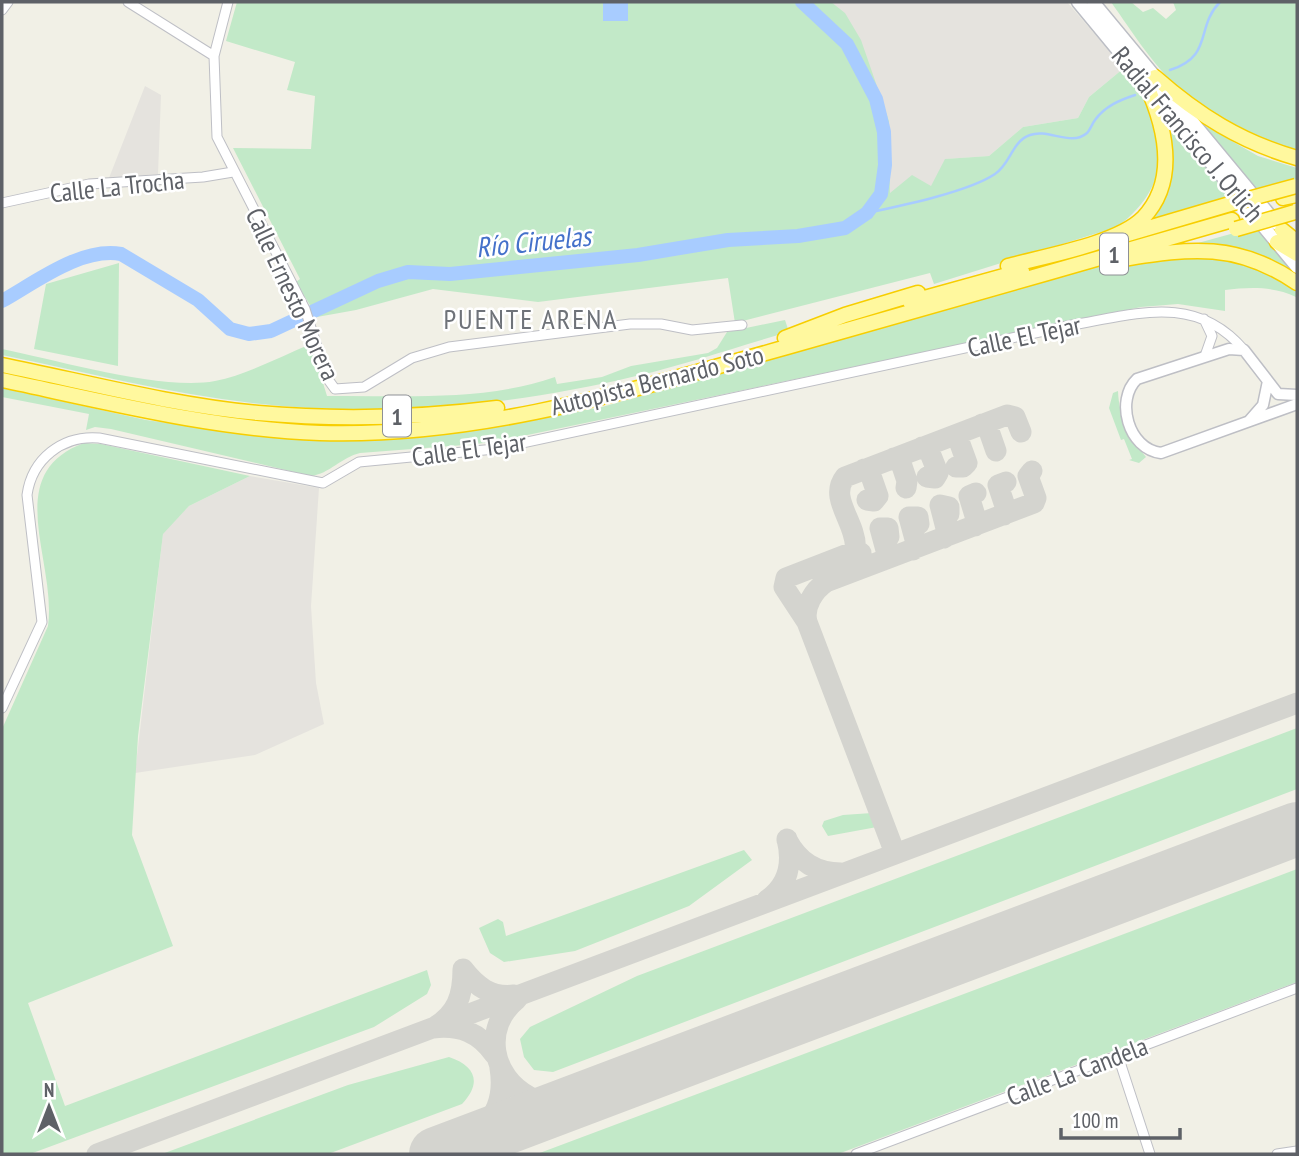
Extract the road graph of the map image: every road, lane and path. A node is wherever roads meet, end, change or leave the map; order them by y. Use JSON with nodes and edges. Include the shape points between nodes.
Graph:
{"nodes":[{"id":1,"x":8,"y":2,"type":"edge"},
{"id":2,"x":128,"y":2,"type":"edge"},
{"id":3,"x":228,"y":2,"type":"edge"},
{"id":4,"x":1077,"y":2,"type":"edge"},
{"id":5,"x":1093,"y":2,"type":"edge"},
{"id":6,"x":1102,"y":2,"type":"edge"},
{"id":7,"x":2,"y":10,"type":"edge"},
{"id":8,"x":214,"y":56,"type":"junction"},
{"id":9,"x":1143,"y":62,"type":"junction"},
{"id":10,"x":1150,"y":80,"type":"junction"},
{"id":11,"x":1297,"y":158,"type":"edge"},
{"id":12,"x":233,"y":172,"type":"junction"},
{"id":13,"x":1297,"y":186,"type":"edge"},
{"id":14,"x":2,"y":203,"type":"edge"},
{"id":15,"x":1293,"y":204,"type":"edge"},
{"id":16,"x":1232,"y":217,"type":"junction"},
{"id":17,"x":1279,"y":236,"type":"junction"},
{"id":18,"x":1297,"y":242,"type":"edge"},
{"id":19,"x":1297,"y":254,"type":"edge"},
{"id":20,"x":1118,"y":260,"type":"junction"},
{"id":21,"x":1297,"y":267,"type":"edge"},
{"id":22,"x":995,"y":283,"type":"junction"},
{"id":23,"x":1297,"y":284,"type":"edge"},
{"id":24,"x":1203,"y":317,"type":"junction"},
{"id":25,"x":742,"y":326,"type":"dead end"},
{"id":26,"x":785,"y":338,"type":"junction"},
{"id":27,"x":1244,"y":350,"type":"junction"},
{"id":28,"x":1205,"y":356,"type":"junction"},
{"id":29,"x":2,"y":372,"type":"edge"},
{"id":30,"x":1268,"y":381,"type":"junction"},
{"id":31,"x":1297,"y":395,"type":"edge"},
{"id":32,"x":1297,"y":404,"type":"edge"},
{"id":33,"x":1247,"y":423,"type":"junction"},
{"id":34,"x":2,"y":708,"type":"edge"},
{"id":35,"x":1297,"y":988,"type":"edge"},
{"id":36,"x":1118,"y":1056,"type":"junction"},
{"id":37,"x":1297,"y":1151,"type":"edge"},
{"id":38,"x":856,"y":1154,"type":"edge"},
{"id":39,"x":1150,"y":1154,"type":"edge"},
{"id":40,"x":1277,"y":1154,"type":"edge"}],
"edges":[{"from":1,"to":7,"type":"street"},
{"from":2,"to":8,"type":"street"},
{"from":3,"to":8,"type":"street","name":"Calle Ernesto Morera"},
{"from":4,"to":10,"type":"main road","name":"Radial Francisco J. Orlich"},
{"from":5,"to":9,"type":"main road","name":"Radial Francisco J. Orlich"},
{"from":6,"to":9,"type":"main road"},
{"from":8,"to":12,"type":"street","name":"Calle Ernesto Morera","via":[[217,137]]},
{"from":9,"to":10,"type":"main road","name":"Radial Francisco J. Orlich"},
{"from":10,"to":11,"type":"highway","via":[[1226,130]]},
{"from":10,"to":17,"type":"main road","name":"Radial Francisco J. Orlich"},
{"from":10,"to":26,"type":"highway","via":[[1166,156],[1157,192],[1143,218],[1101,239],[845,315]]},
{"from":12,"to":14,"type":"street","name":"Calle La Trocha","via":[[89,184]]},
{"from":12,"to":25,"type":"street","name":"Calle Ernesto Morera","via":[[305,309],[329,383],[335,388],[364,387],[412,358],[449,347],[630,324],[692,330]]},
{"from":13,"to":16,"type":"highway","name":"Autopista Bernardo Soto","number":"1","bridge":true},
{"from":15,"to":16,"type":"highway","name":"Autopista Bernardo Soto","number":"1"},
{"from":16,"to":20,"type":"highway","name":"Autopista Bernardo Soto","number":"1"},
{"from":16,"to":22,"type":"highway","name":"Autopista Bernardo Soto","number":"1"},
{"from":17,"to":18,"type":"highway"},
{"from":17,"to":19,"type":"highway"},
{"from":17,"to":21,"type":"main road","name":"Radial Francisco J. Orlich"},
{"from":20,"to":22,"type":"highway","number":"1"},
{"from":20,"to":23,"type":"highway","via":[[1185,249],[1220,251],[1268,266]]},
{"from":22,"to":26,"type":"highway","name":"Autopista Bernardo Soto","number":"1"},
{"from":22,"to":29,"type":"highway","name":"Autopista Bernardo Soto","number":"1","via":[[591,400],[436,427],[349,433],[259,429],[186,418]]},
{"from":24,"to":27,"type":"street","name":"Calle El Tejar","via":[[1226,331]]},
{"from":24,"to":28,"type":"street","via":[[1212,336]]},
{"from":24,"to":34,"type":"street","name":"Calle El Tejar","via":[[1144,313],[1072,325],[495,449],[359,462],[323,483],[99,438],[67,441],[40,463],[29,484],[42,622]]},
{"from":26,"to":29,"type":"highway","name":"Autopista Bernardo Soto","number":"1","via":[[555,399],[400,416],[257,413]]},
{"from":27,"to":28,"type":"street"},
{"from":27,"to":30,"type":"street"},
{"from":28,"to":33,"type":"street","via":[[1137,379],[1127,388],[1126,406],[1138,442],[1154,452],[1169,452]]},
{"from":30,"to":31,"type":"street","via":[[1278,394]]},
{"from":30,"to":33,"type":"street","via":[[1263,405]]},
{"from":32,"to":33,"type":"street"},
{"from":35,"to":36,"type":"street","name":"Calle La Candela"},
{"from":36,"to":38,"type":"street","name":"Calle La Candela"},
{"from":36,"to":39,"type":"street"},
{"from":37,"to":40,"type":"street"}]}
